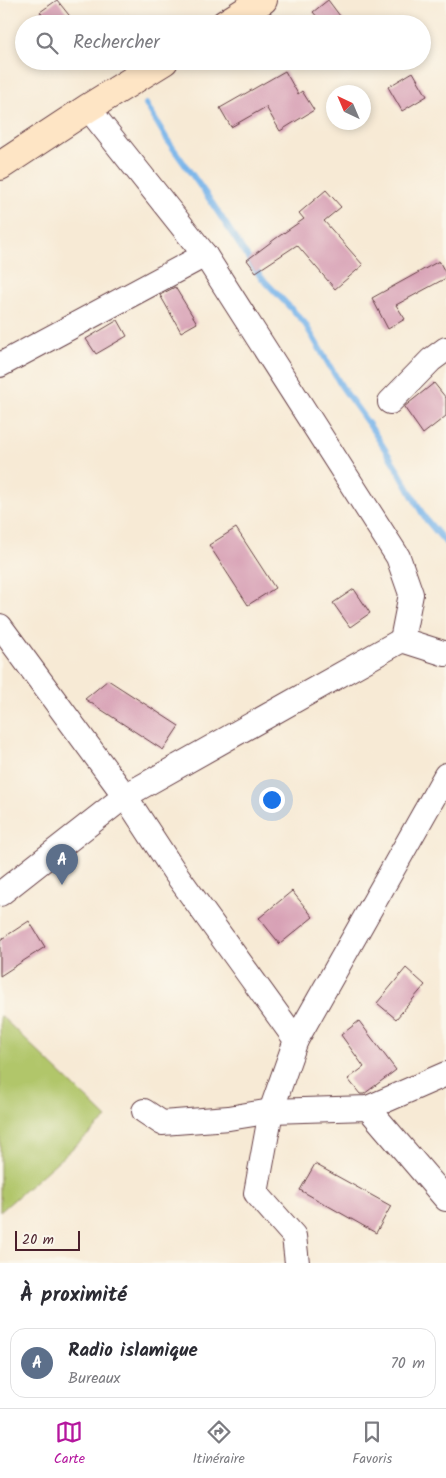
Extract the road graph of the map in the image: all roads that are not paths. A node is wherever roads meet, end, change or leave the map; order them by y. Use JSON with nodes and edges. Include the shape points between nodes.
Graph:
{"nodes":[{"id":1,"x":263,"y":0,"type":"edge"},
{"id":2,"x":239,"y":15,"type":"edge"},
{"id":3,"x":149,"y":70,"type":"edge"},
{"id":4,"x":88,"y":108,"type":"junction"},
{"id":5,"x":0,"y":166,"type":"edge"},
{"id":6,"x":205,"y":255,"type":"junction"},
{"id":7,"x":446,"y":349,"type":"edge"},
{"id":8,"x":0,"y":365,"type":"edge"},
{"id":9,"x":390,"y":402,"type":"dead end"},
{"id":10,"x":0,"y":626,"type":"edge"},
{"id":11,"x":402,"y":640,"type":"junction"},
{"id":12,"x":446,"y":654,"type":"edge"},
{"id":13,"x":446,"y":775,"type":"edge"},
{"id":14,"x":125,"y":796,"type":"junction"},
{"id":15,"x":0,"y":894,"type":"edge"},
{"id":16,"x":296,"y":1040,"type":"junction"},
{"id":17,"x":446,"y":1074,"type":"edge"},
{"id":18,"x":368,"y":1108,"type":"junction"},
{"id":19,"x":271,"y":1110,"type":"junction"},
{"id":20,"x":144,"y":1111,"type":"dead end"},
{"id":21,"x":446,"y":1199,"type":"edge"},
{"id":22,"x":297,"y":1263,"type":"edge"}],
"edges":[{"from":1,"to":2,"type":"street"},
{"from":3,"to":4,"type":"street"},
{"from":4,"to":5,"type":"street"},
{"from":4,"to":6,"type":"street"},
{"from":6,"to":8,"type":"street"},
{"from":6,"to":11,"type":"street","via":[[398,557],[411,594]]},
{"from":7,"to":9,"type":"street"},
{"from":10,"to":14,"type":"street"},
{"from":11,"to":12,"type":"street"},
{"from":11,"to":14,"type":"street"},
{"from":13,"to":16,"type":"street"},
{"from":14,"to":15,"type":"street"},
{"from":14,"to":16,"type":"street","via":[[174,871]]},
{"from":16,"to":19,"type":"street"},
{"from":17,"to":18,"type":"street"},
{"from":18,"to":19,"type":"street"},
{"from":18,"to":21,"type":"street"},
{"from":19,"to":20,"type":"street","via":[[229,1118],[162,1124]]},
{"from":19,"to":22,"type":"street","via":[[256,1193],[294,1236]]}]}
